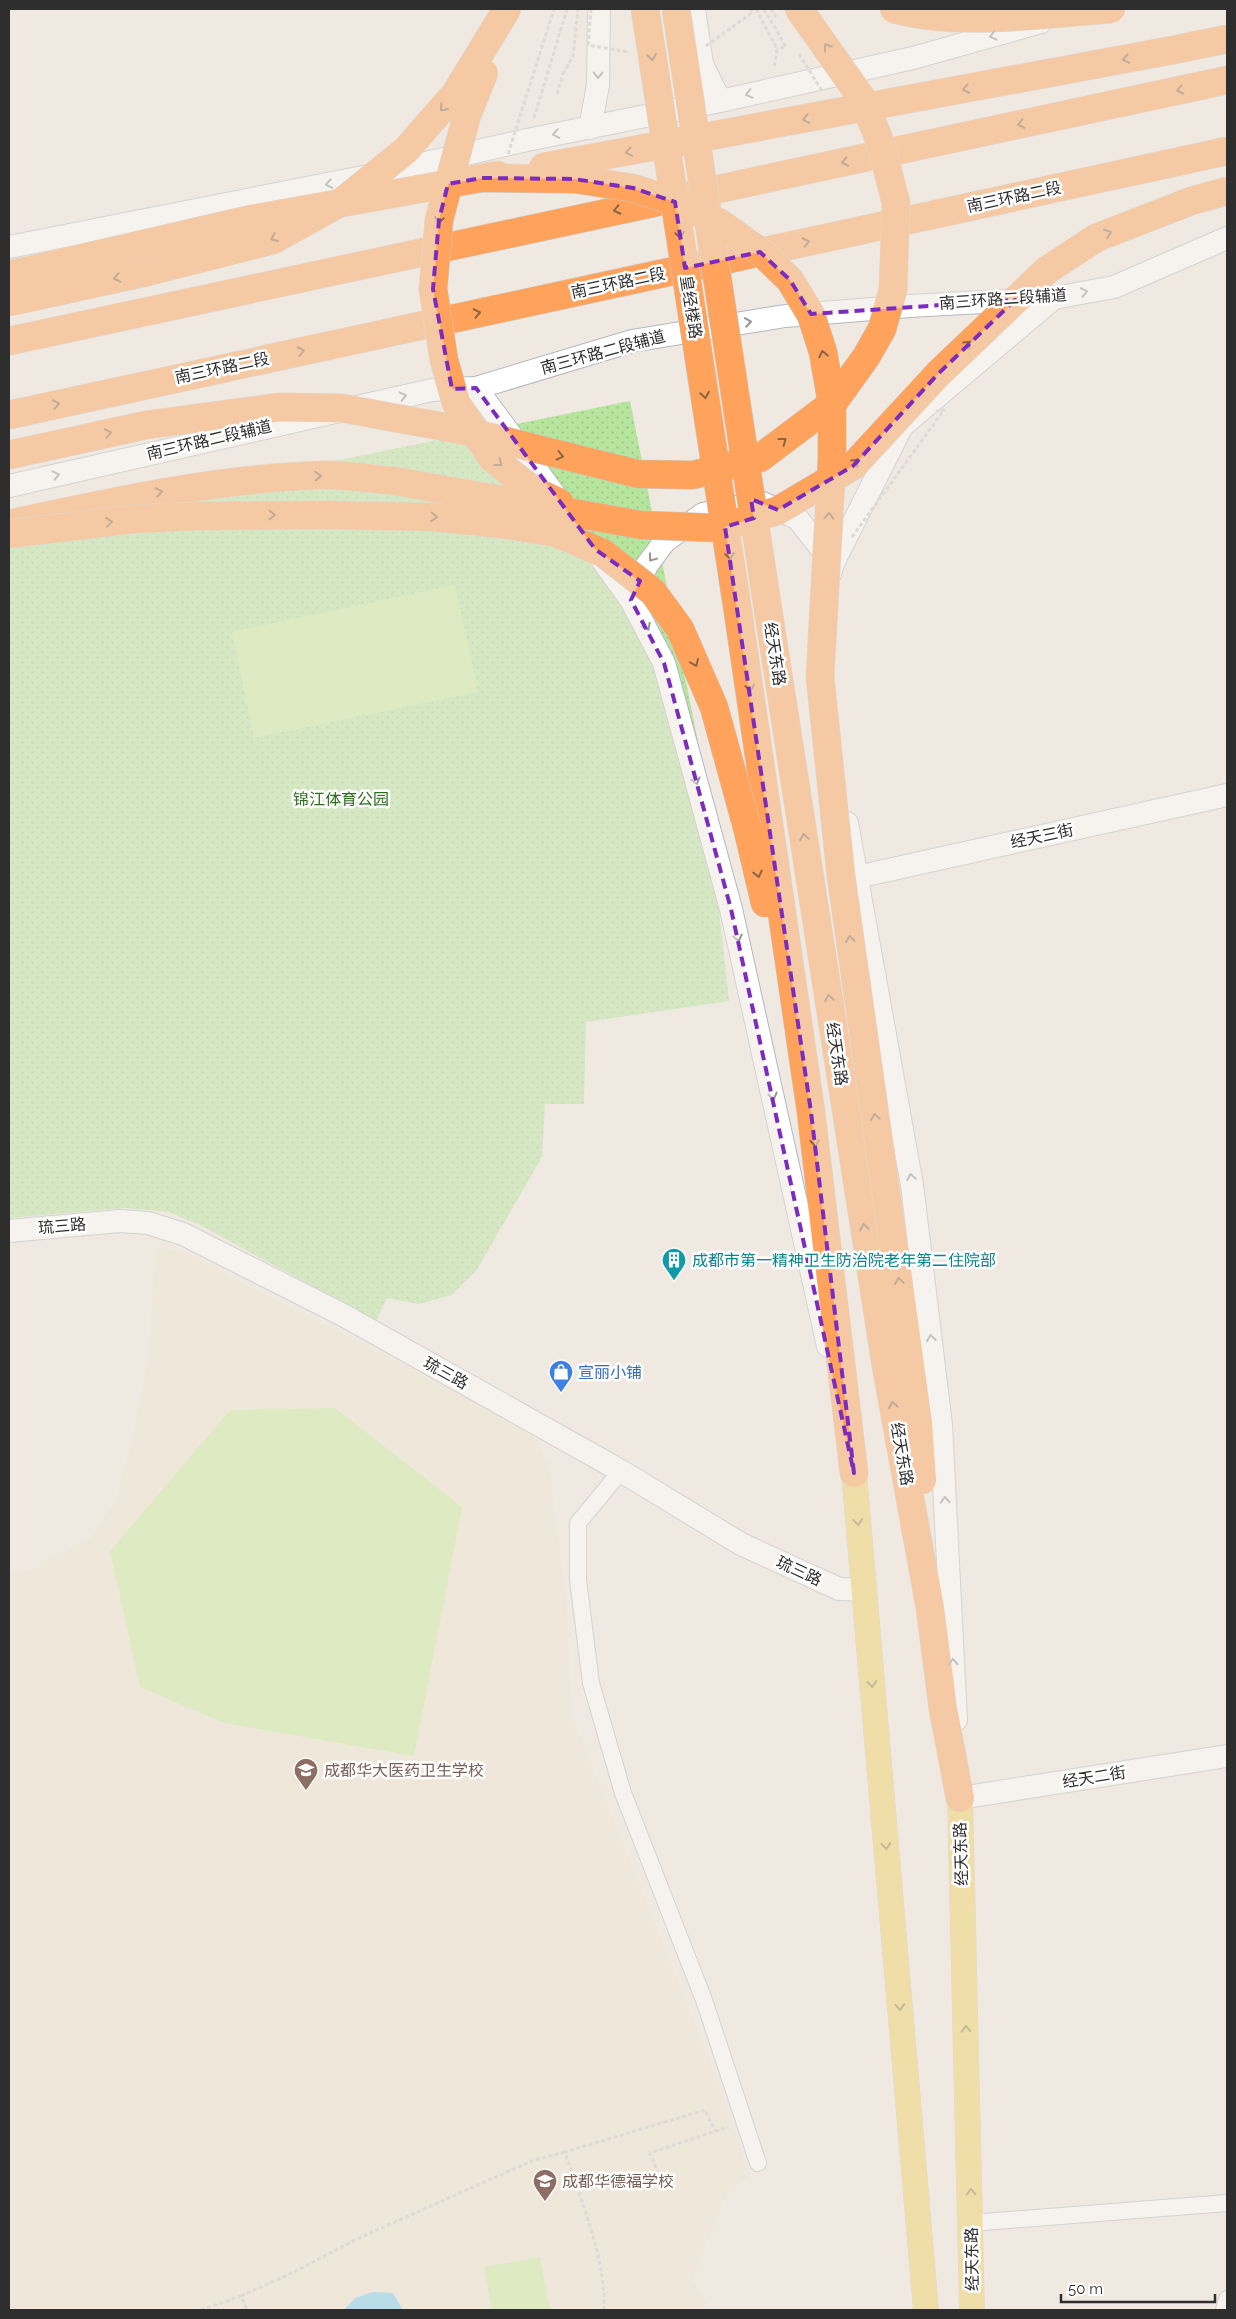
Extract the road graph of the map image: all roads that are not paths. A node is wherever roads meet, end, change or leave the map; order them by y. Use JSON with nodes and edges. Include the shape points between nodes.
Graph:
{"nodes":[{"id":1,"x":507,"y":9,"type":"edge"},
{"id":2,"x":511,"y":9,"type":"edge"},
{"id":3,"x":599,"y":9,"type":"edge"},
{"id":4,"x":645,"y":9,"type":"edge"},
{"id":5,"x":676,"y":9,"type":"edge"},
{"id":6,"x":694,"y":9,"type":"edge"},
{"id":7,"x":799,"y":9,"type":"edge"},
{"id":8,"x":894,"y":9,"type":"edge"},
{"id":9,"x":1090,"y":9,"type":"edge"},
{"id":10,"x":1111,"y":9,"type":"edge"},
{"id":11,"x":1227,"y":39,"type":"edge"},
{"id":12,"x":1227,"y":80,"type":"edge"},
{"id":13,"x":720,"y":101,"type":"junction"},
{"id":14,"x":590,"y":128,"type":"junction"},
{"id":15,"x":1227,"y":150,"type":"edge"},
{"id":16,"x":482,"y":178,"type":"junction"},
{"id":17,"x":1227,"y":191,"type":"edge"},
{"id":18,"x":1227,"y":238,"type":"edge"},
{"id":19,"x":9,"y":248,"type":"edge"},
{"id":20,"x":9,"y":275,"type":"edge"},
{"id":21,"x":1054,"y":298,"type":"junction"},
{"id":22,"x":9,"y":302,"type":"edge"},
{"id":23,"x":9,"y":341,"type":"edge"},
{"id":24,"x":476,"y":388,"type":"junction"},
{"id":25,"x":9,"y":415,"type":"edge"},
{"id":26,"x":9,"y":455,"type":"edge"},
{"id":27,"x":9,"y":486,"type":"edge"},
{"id":28,"x":584,"y":515,"type":"junction"},
{"id":29,"x":9,"y":524,"type":"edge"},
{"id":30,"x":9,"y":534,"type":"edge"},
{"id":31,"x":833,"y":563,"type":"junction"},
{"id":32,"x":632,"y":600,"type":"junction"},
{"id":33,"x":767,"y":603,"type":"joint"},
{"id":34,"x":737,"y":605,"type":"joint"},
{"id":35,"x":1227,"y":794,"type":"edge"},
{"id":36,"x":857,"y":876,"type":"junction"},
{"id":37,"x":811,"y":1112,"type":"junction"},
{"id":38,"x":9,"y":1231,"type":"edge"},
{"id":39,"x":621,"y":1471,"type":"junction"},
{"id":40,"x":854,"y":1473,"type":"junction"},
{"id":41,"x":864,"y":1590,"type":"junction"},
{"id":42,"x":930,"y":1608,"type":"junction"},
{"id":43,"x":1227,"y":1756,"type":"edge"},
{"id":44,"x":960,"y":1798,"type":"junction"},
{"id":45,"x":758,"y":2163,"type":"dead end"},
{"id":46,"x":1227,"y":2203,"type":"edge"},
{"id":47,"x":972,"y":2223,"type":"junction"},
{"id":48,"x":1227,"y":2299,"type":"edge"},
{"id":49,"x":926,"y":2310,"type":"edge"},
{"id":50,"x":972,"y":2310,"type":"edge"},
{"id":51,"x":1224,"y":2310,"type":"edge"}],
"edges":[{"from":1,"to":22,"type":"highway","one_way":true,"bridge":true,"via":[[455,94],[406,150],[343,201],[273,240],[148,272]]},
{"from":2,"to":28,"type":"highway","one_way":true,"bridge":true,"via":[[467,115],[438,220],[433,289],[444,360],[456,403],[492,458],[534,490]]},
{"from":3,"to":14,"type":"street","one_way":true,"via":[[598,85]]},
{"from":4,"to":34,"type":"highway","name":"皇经楼路","one_way":true,"bridge":true},
{"from":5,"to":33,"type":"highway","name":"皇经楼路","bridge":true},
{"from":6,"to":13,"type":"street","via":[[702,64]]},
{"from":26,"to":7,"type":"highway","one_way":true,"bridge":true,"via":[[146,425],[280,407],[341,408],[461,430],[638,474],[693,475],[760,458],[833,403],[882,329],[892,290],[896,203],[881,144],[863,100]]},
{"from":8,"to":10,"type":"highway","bridge":true,"via":[[949,17],[1004,17]]},
{"from":9,"to":13,"type":"street","one_way":true,"via":[[913,58]]},
{"from":11,"to":16,"type":"highway","one_way":true,"bridge":true},
{"from":12,"to":23,"type":"highway","one_way":true},
{"from":13,"to":14,"type":"street"},
{"from":14,"to":19,"type":"street","one_way":true},
{"from":25,"to":15,"type":"highway","name":"南三环路二段","one_way":true},
{"from":16,"to":20,"type":"highway","bridge":true,"via":[[252,219]]},
{"from":42,"to":16,"type":"highway","one_way":true,"bridge":true,"via":[[918,1423],[841,876],[820,678],[832,461],[832,404],[823,352],[811,315],[790,280],[762,253],[720,223],[676,202],[633,188],[574,180]]},
{"from":28,"to":17,"type":"highway","one_way":true,"bridge":true,"via":[[641,525],[719,528],[776,511],[853,466],[938,374],[1047,270],[1096,238],[1191,201]]},
{"from":21,"to":18,"type":"street","name":"南三环路二段辅道","one_way":true,"via":[[1114,287]]},
{"from":24,"to":21,"type":"street","name":"南三环路二段辅道","one_way":true,"via":[[632,342],[786,316]]},
{"from":21,"to":31,"type":"street","via":[[902,426]]},
{"from":27,"to":24,"type":"street","name":"南三环路二段辅道","one_way":true,"via":[[432,390]]},
{"from":24,"to":32,"type":"street"},
{"from":29,"to":28,"type":"highway","one_way":true,"bridge":true,"via":[[134,496],[269,478],[326,475],[396,481]]},
{"from":30,"to":37,"type":"highway","one_way":true,"bridge":true,"via":[[134,519],[202,516],[432,517],[556,533],[610,558],[653,592],[680,629],[714,707],[747,827]]},
{"from":31,"to":32,"type":"street","one_way":true,"via":[[797,518],[760,502],[702,514],[665,541],[647,565]]},
{"from":31,"to":36,"type":"street","via":[[813,630]]},
{"from":32,"to":40,"type":"street","one_way":true,"via":[[664,663],[732,909]]},
{"from":42,"to":33,"type":"highway","name":"经天东路","one_way":true,"via":[[886,1366]]},
{"from":34,"to":37,"type":"highway","name":"经天东路","one_way":true},
{"from":35,"to":36,"type":"street","name":"经天三街"},
{"from":44,"to":36,"type":"street","one_way":true,"via":[[941,1424],[912,1185]]},
{"from":37,"to":40,"type":"highway","name":"经天东路","one_way":true},
{"from":38,"to":39,"type":"street","name":"琉三路","via":[[120,1221],[148,1223],[183,1234],[343,1315]]},
{"from":39,"to":41,"type":"street","name":"琉三路","via":[[741,1544],[839,1589]]},
{"from":39,"to":45,"type":"street","via":[[578,1523],[578,1580],[591,1683],[623,1793],[704,2000]]},
{"from":40,"to":41,"type":"main road","name":"经天东路","one_way":true},
{"from":41,"to":49,"type":"main road","name":"经天东路","one_way":true},
{"from":42,"to":44,"type":"highway","name":"经天东路","via":[[942,1709]]},
{"from":43,"to":44,"type":"street","name":"经天二街"},
{"from":47,"to":44,"type":"main road","name":"经天东路","one_way":true},
{"from":46,"to":47,"type":"street"},
{"from":47,"to":50,"type":"main road","name":"经天东路"},
{"from":48,"to":51,"type":"street"}]}
